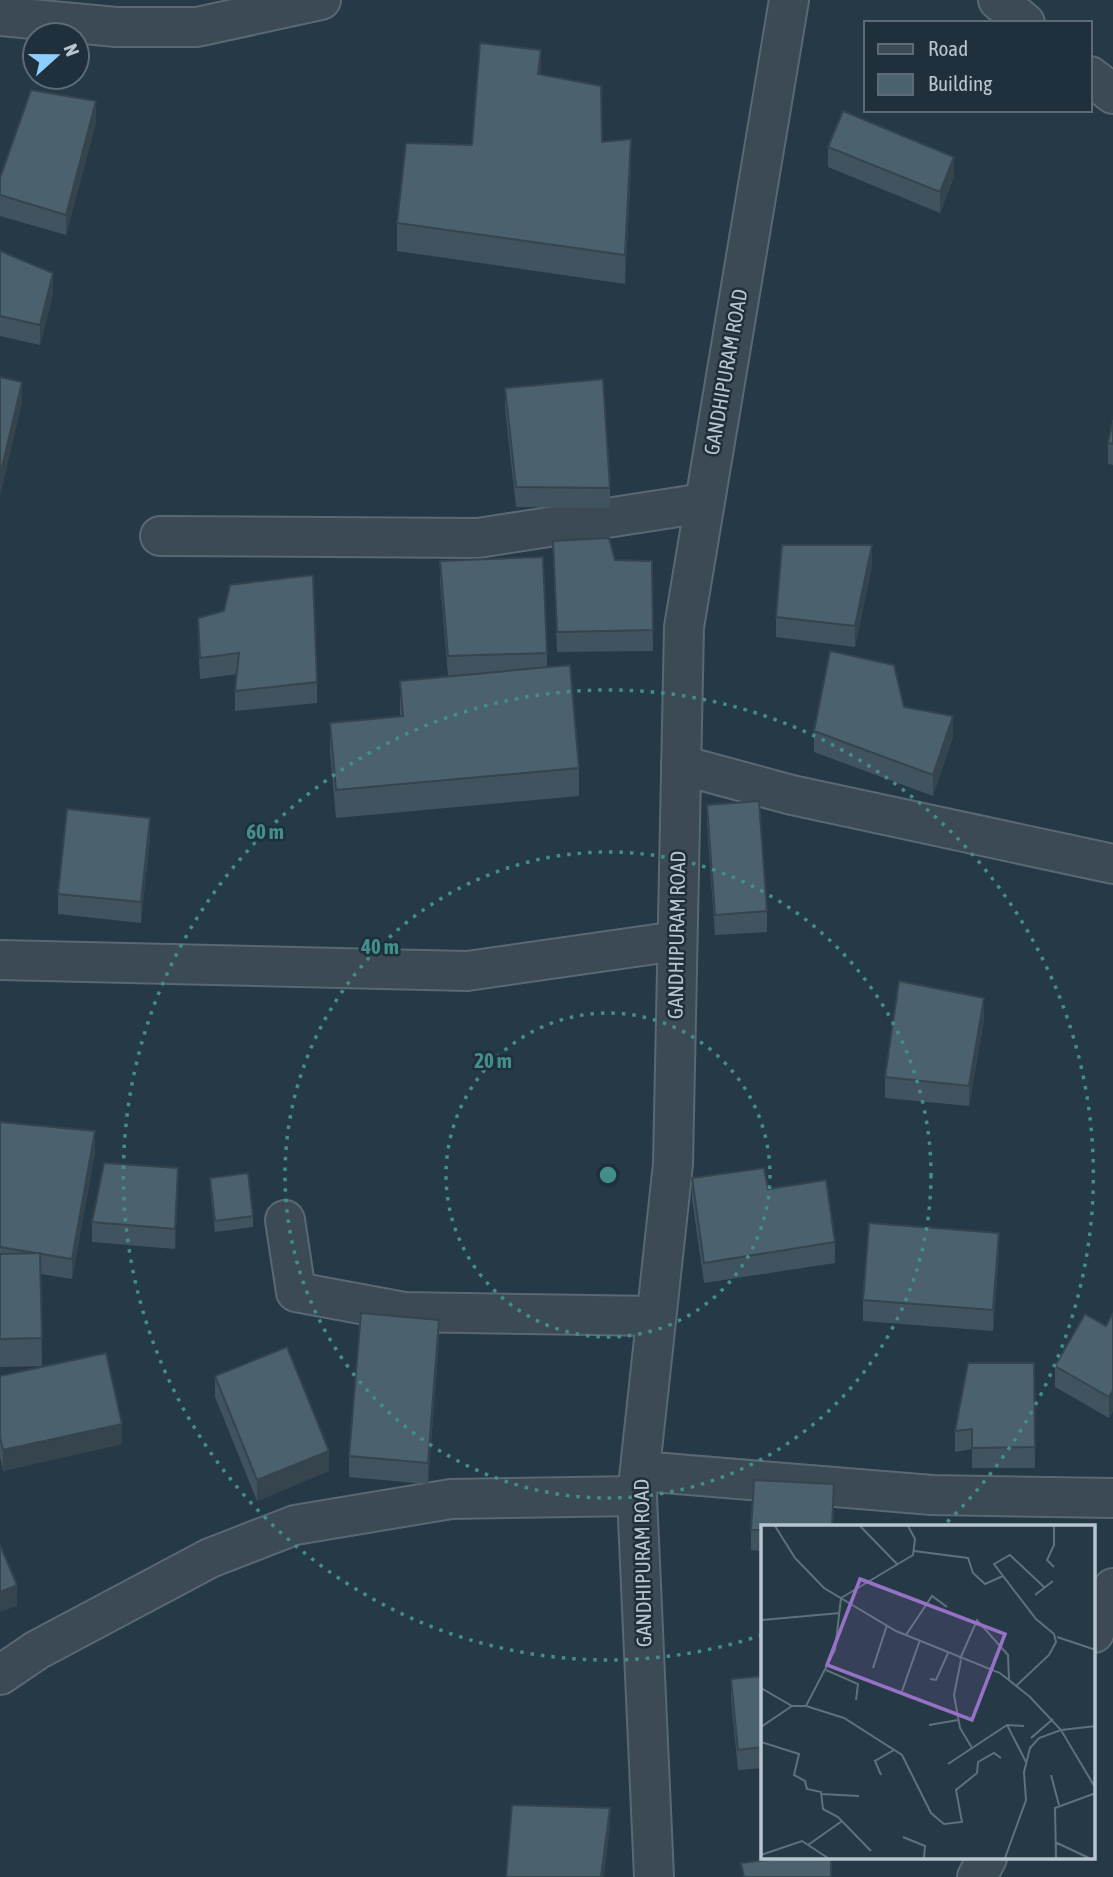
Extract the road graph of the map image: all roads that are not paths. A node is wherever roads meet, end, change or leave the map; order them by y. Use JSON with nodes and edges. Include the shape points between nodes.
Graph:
{"nodes":[{"id":1,"x":320,"y":0,"type":"edge"},
{"id":2,"x":789,"y":0,"type":"edge"},
{"id":3,"x":998,"y":0,"type":"edge"},
{"id":4,"x":0,"y":16,"type":"edge"},
{"id":5,"x":1023,"y":21,"type":"edge"},
{"id":6,"x":1092,"y":78,"type":"edge"},
{"id":7,"x":1113,"y":94,"type":"edge"},
{"id":8,"x":704,"y":503,"type":"junction"},
{"id":9,"x":160,"y":536,"type":"dead end"},
{"id":10,"x":681,"y":765,"type":"junction"},
{"id":11,"x":1113,"y":864,"type":"edge"},
{"id":12,"x":677,"y":942,"type":"junction"},
{"id":13,"x":0,"y":960,"type":"edge"},
{"id":14,"x":285,"y":1220,"type":"dead end"},
{"id":15,"x":656,"y":1316,"type":"junction"},
{"id":16,"x":639,"y":1483,"type":"junction"},
{"id":17,"x":1113,"y":1498,"type":"edge"},
{"id":18,"x":1113,"y":1588,"type":"edge"},
{"id":19,"x":1096,"y":1628,"type":"edge"},
{"id":20,"x":0,"y":1675,"type":"edge"},
{"id":21,"x":986,"y":1860,"type":"edge"},
{"id":22,"x":654,"y":1877,"type":"edge"},
{"id":23,"x":976,"y":1877,"type":"edge"}],
"edges":[{"from":1,"to":4,"type":"street","via":[[197,27],[116,27]]},
{"from":2,"to":8,"type":"street","name":"GANDHIPURAM ROAD"},
{"from":3,"to":5,"type":"street"},
{"from":6,"to":7,"type":"street"},
{"from":8,"to":9,"type":"street","via":[[478,538]]},
{"from":8,"to":10,"type":"street","name":"GANDHIPURAM ROAD","via":[[684,627]]},
{"from":10,"to":11,"type":"street","via":[[792,795]]},
{"from":10,"to":12,"type":"street","name":"GANDHIPURAM ROAD"},
{"from":12,"to":13,"type":"street","via":[[467,971]]},
{"from":12,"to":15,"type":"street","name":"GANDHIPURAM ROAD","via":[[673,1164]]},
{"from":14,"to":15,"type":"street","via":[[296,1292],[404,1312]]},
{"from":15,"to":16,"type":"street","name":"GANDHIPURAM ROAD"},
{"from":16,"to":17,"type":"street"},
{"from":16,"to":20,"type":"street","via":[[451,1499],[295,1525],[210,1558],[37,1650]]},
{"from":16,"to":22,"type":"street","name":"GANDHIPURAM ROAD"},
{"from":18,"to":19,"type":"street"},
{"from":21,"to":23,"type":"street"}]}
